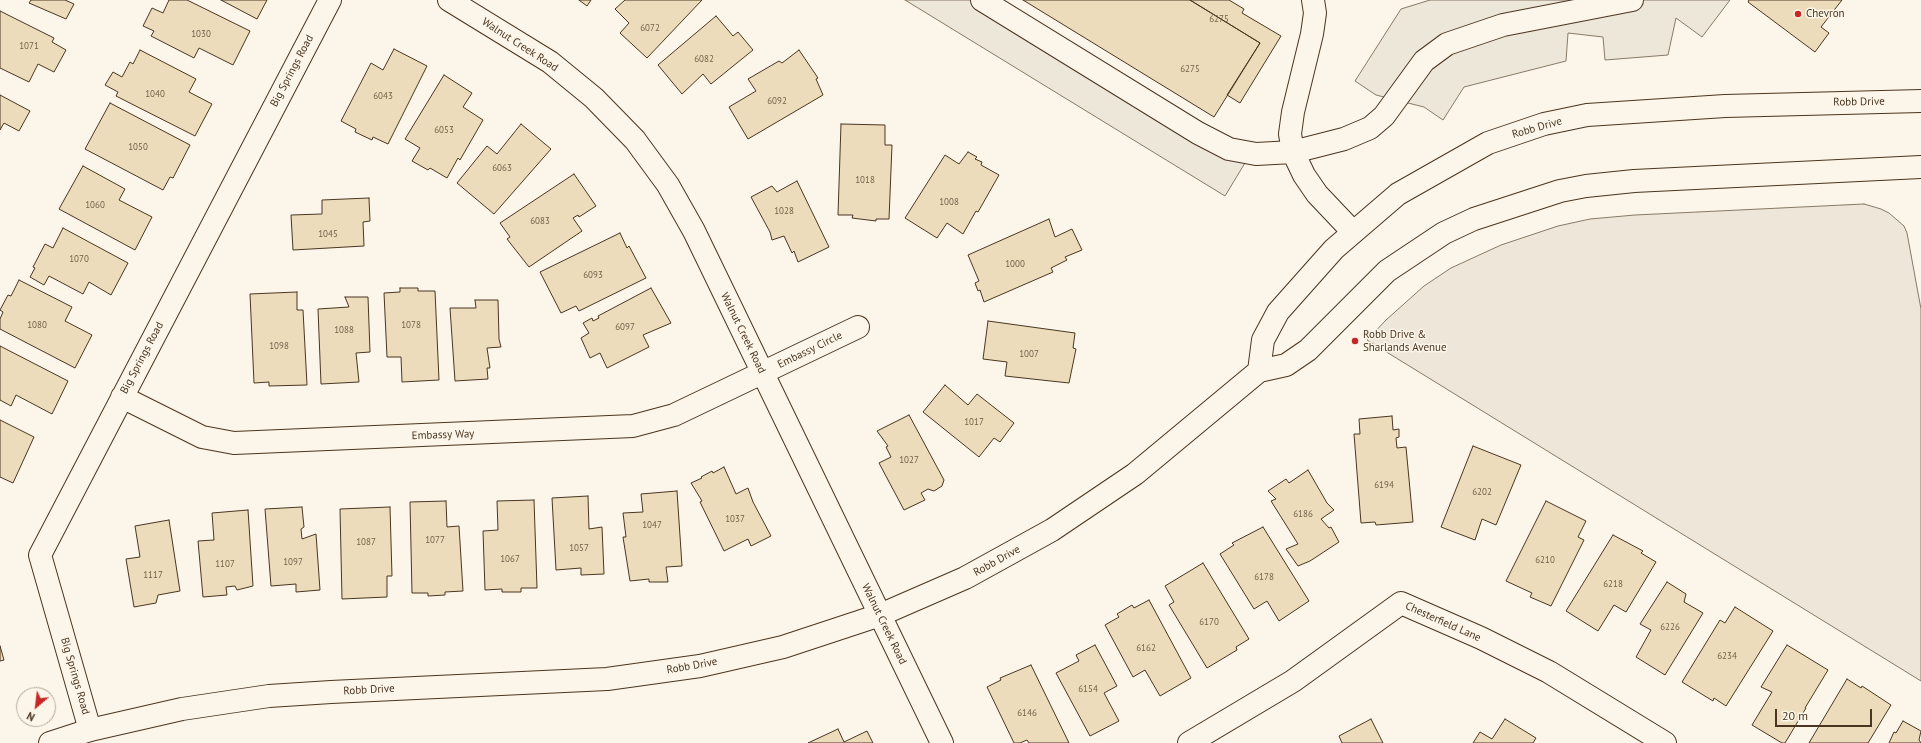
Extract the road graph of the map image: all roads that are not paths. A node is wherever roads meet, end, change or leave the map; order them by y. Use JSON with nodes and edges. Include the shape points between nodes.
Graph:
{"nodes":[{"id":1,"x":330,"y":0,"type":"edge"},
{"id":2,"x":449,"y":0,"type":"edge"},
{"id":3,"x":982,"y":0,"type":"edge"},
{"id":4,"x":1313,"y":0,"type":"edge"},
{"id":5,"x":1632,"y":0,"type":"edge"},
{"id":6,"x":1594,"y":4,"type":"edge"},
{"id":7,"x":1921,"y":101,"type":"edge"},
{"id":8,"x":1293,"y":152,"type":"junction"},
{"id":9,"x":1921,"y":167,"type":"edge"},
{"id":10,"x":1353,"y":232,"type":"junction"},
{"id":11,"x":858,"y":327,"type":"dead end"},
{"id":12,"x":1259,"y":371,"type":"junction"},
{"id":13,"x":762,"y":373,"type":"junction"},
{"id":14,"x":122,"y":397,"type":"junction"},
{"id":15,"x":880,"y":615,"type":"junction"},
{"id":16,"x":90,"y":730,"type":"junction"},
{"id":17,"x":50,"y":743,"type":"edge"},
{"id":18,"x":942,"y":743,"type":"edge"},
{"id":19,"x":1189,"y":743,"type":"edge"},
{"id":20,"x":1665,"y":743,"type":"edge"}],
"edges":[{"from":1,"to":14,"type":"street","name":"Big Springs Road"},
{"from":2,"to":13,"type":"street","name":"Walnut Creek Road","via":[[550,62],[594,98],[635,140],[668,184]]},
{"from":3,"to":8,"type":"street","via":[[1198,133],[1229,149],[1256,154]]},
{"from":4,"to":8,"type":"street","via":[[1315,13],[1312,34],[1290,134]]},
{"from":5,"to":6,"type":"street"},
{"from":6,"to":8,"type":"street","via":[[1503,25],[1447,44],[1424,62],[1384,116],[1370,128],[1344,139]]},
{"from":7,"to":10,"type":"street","name":"Robb Drive","via":[[1725,106],[1587,115],[1544,124],[1488,143],[1450,164],[1398,194]]},
{"from":8,"to":10,"type":"street","via":[[1317,194]]},
{"from":9,"to":12,"type":"street","name":"Robb Drive","via":[[1634,181],[1566,190],[1506,208],[1444,233],[1416,251],[1367,290],[1308,350],[1286,365]]},
{"from":10,"to":12,"type":"street","name":"Robb Drive","via":[[1334,249],[1278,312],[1263,340]]},
{"from":11,"to":13,"type":"street","name":"Embassy Circle"},
{"from":12,"to":15,"type":"street","name":"Robb Drive","via":[[1135,474],[1052,530],[965,578]]},
{"from":13,"to":14,"type":"street","name":"Embassy Way","via":[[674,415],[633,426],[242,443],[202,437]]},
{"from":13,"to":15,"type":"street","name":"Walnut Creek Road"},
{"from":14,"to":16,"type":"street","name":"Big Springs Road","via":[[40,555]]},
{"from":15,"to":16,"type":"street","name":"Robb Drive","via":[[784,647],[700,666],[607,679],[269,696],[182,709]]},
{"from":15,"to":18,"type":"street","name":"Walnut Creek Road"},
{"from":16,"to":17,"type":"street","name":"Robb Drive"},
{"from":19,"to":20,"type":"street","name":"Chesterfield Lane","via":[[1293,681],[1400,603],[1481,638],[1549,672]]}]}
